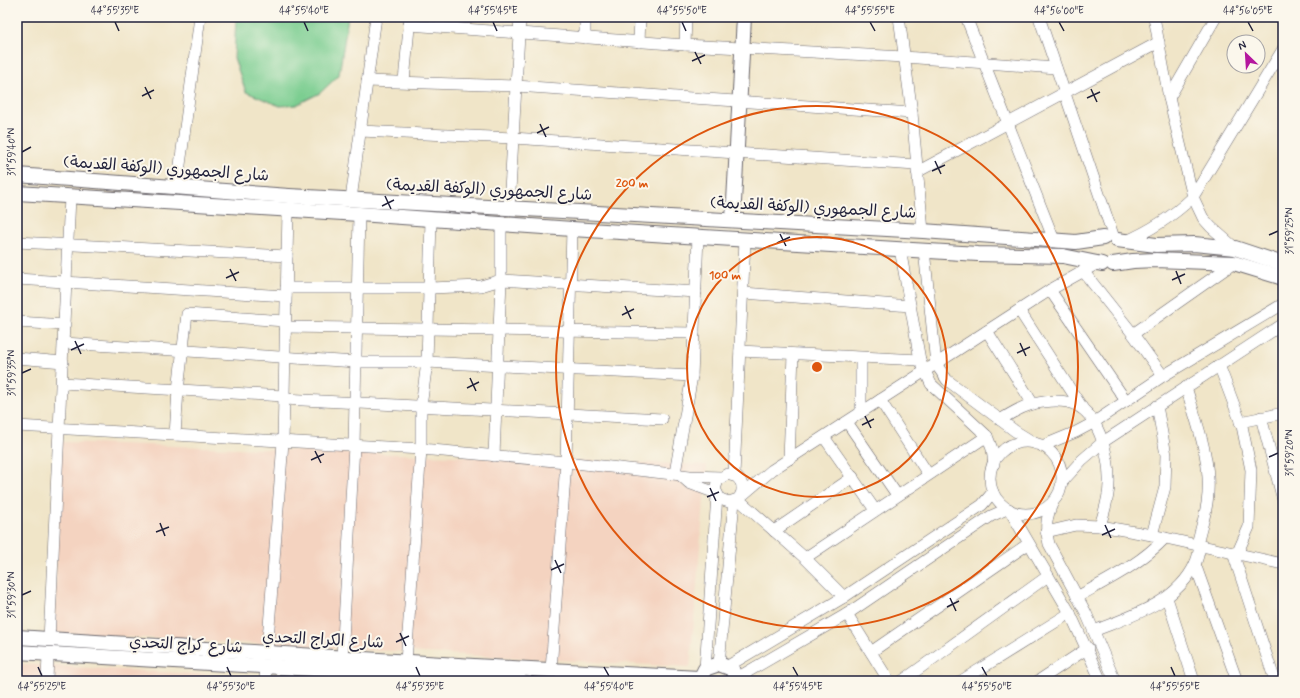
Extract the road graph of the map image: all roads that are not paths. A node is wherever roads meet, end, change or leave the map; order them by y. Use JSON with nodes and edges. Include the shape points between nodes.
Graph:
{"nodes":[{"id":1,"x":200,"y":17,"type":"edge"},
{"id":2,"x":376,"y":17,"type":"edge"},
{"id":3,"x":520,"y":17,"type":"edge"},
{"id":4,"x":585,"y":17,"type":"edge"},
{"id":5,"x":640,"y":17,"type":"edge"},
{"id":6,"x":686,"y":17,"type":"edge"},
{"id":7,"x":744,"y":17,"type":"edge"},
{"id":8,"x":899,"y":17,"type":"edge"},
{"id":9,"x":966,"y":17,"type":"edge"},
{"id":10,"x":1039,"y":17,"type":"edge"},
{"id":11,"x":1154,"y":17,"type":"edge"},
{"id":12,"x":1216,"y":17,"type":"edge"},
{"id":13,"x":410,"y":21,"type":"edge"},
{"id":14,"x":519,"y":33,"type":"junction"},
{"id":15,"x":585,"y":38,"type":"junction"},
{"id":16,"x":640,"y":42,"type":"junction"},
{"id":17,"x":1159,"y":42,"type":"junction"},
{"id":18,"x":685,"y":45,"type":"junction"},
{"id":19,"x":744,"y":49,"type":"junction"},
{"id":20,"x":1283,"y":49,"type":"edge"},
{"id":21,"x":904,"y":57,"type":"junction"},
{"id":22,"x":983,"y":62,"type":"junction"},
{"id":23,"x":1278,"y":64,"type":"edge"},
{"id":24,"x":1056,"y":68,"type":"junction"},
{"id":25,"x":367,"y":81,"type":"junction"},
{"id":26,"x":404,"y":81,"type":"junction"},
{"id":27,"x":516,"y":86,"type":"junction"},
{"id":28,"x":1065,"y":91,"type":"junction"},
{"id":29,"x":1169,"y":98,"type":"junction"},
{"id":30,"x":741,"y":102,"type":"junction"},
{"id":31,"x":912,"y":113,"type":"junction"},
{"id":32,"x":1006,"y":123,"type":"junction"},
{"id":33,"x":360,"y":131,"type":"junction"},
{"id":34,"x":513,"y":138,"type":"junction"},
{"id":35,"x":737,"y":153,"type":"junction"},
{"id":36,"x":916,"y":168,"type":"junction"},
{"id":37,"x":17,"y":175,"type":"edge"},
{"id":38,"x":32,"y":176,"type":"junction"},
{"id":39,"x":162,"y":186,"type":"junction"},
{"id":40,"x":177,"y":187,"type":"junction"},
{"id":41,"x":24,"y":193,"type":"edge"},
{"id":42,"x":1192,"y":197,"type":"junction"},
{"id":43,"x":70,"y":198,"type":"junction"},
{"id":44,"x":351,"y":199,"type":"junction"},
{"id":45,"x":160,"y":203,"type":"junction"},
{"id":46,"x":509,"y":208,"type":"junction"},
{"id":47,"x":288,"y":211,"type":"junction"},
{"id":48,"x":359,"y":214,"type":"junction"},
{"id":49,"x":679,"y":217,"type":"junction"},
{"id":50,"x":431,"y":220,"type":"junction"},
{"id":51,"x":733,"y":220,"type":"junction"},
{"id":52,"x":769,"y":223,"type":"junction"},
{"id":53,"x":501,"y":225,"type":"junction"},
{"id":54,"x":572,"y":230,"type":"junction"},
{"id":55,"x":923,"y":231,"type":"junction"},
{"id":56,"x":678,"y":236,"type":"junction"},
{"id":57,"x":698,"y":237,"type":"junction"},
{"id":58,"x":745,"y":240,"type":"junction"},
{"id":59,"x":1054,"y":240,"type":"junction"},
{"id":60,"x":1116,"y":240,"type":"junction"},
{"id":61,"x":767,"y":241,"type":"junction"},
{"id":62,"x":17,"y":242,"type":"edge"},
{"id":63,"x":68,"y":245,"type":"junction"},
{"id":64,"x":1235,"y":248,"type":"junction"},
{"id":65,"x":900,"y":249,"type":"junction"},
{"id":66,"x":924,"y":250,"type":"junction"},
{"id":67,"x":287,"y":256,"type":"junction"},
{"id":68,"x":1103,"y":263,"type":"junction"},
{"id":69,"x":1234,"y":264,"type":"junction"},
{"id":70,"x":1283,"y":264,"type":"edge"},
{"id":71,"x":1083,"y":271,"type":"junction"},
{"id":72,"x":1283,"y":278,"type":"edge"},
{"id":73,"x":17,"y":279,"type":"edge"},
{"id":74,"x":501,"y":280,"type":"junction"},
{"id":75,"x":66,"y":282,"type":"junction"},
{"id":76,"x":571,"y":284,"type":"junction"},
{"id":77,"x":430,"y":288,"type":"junction"},
{"id":78,"x":358,"y":289,"type":"junction"},
{"id":79,"x":1050,"y":290,"type":"junction"},
{"id":80,"x":286,"y":292,"type":"junction"},
{"id":81,"x":696,"y":292,"type":"junction"},
{"id":82,"x":744,"y":294,"type":"junction"},
{"id":83,"x":1283,"y":304,"type":"edge"},
{"id":84,"x":910,"y":306,"type":"junction"},
{"id":85,"x":1018,"y":310,"type":"junction"},
{"id":86,"x":17,"y":322,"type":"edge"},
{"id":87,"x":285,"y":324,"type":"junction"},
{"id":88,"x":1283,"y":324,"type":"edge"},
{"id":89,"x":65,"y":325,"type":"junction"},
{"id":90,"x":357,"y":328,"type":"junction"},
{"id":91,"x":428,"y":329,"type":"junction"},
{"id":92,"x":498,"y":330,"type":"junction"},
{"id":93,"x":570,"y":330,"type":"junction"},
{"id":94,"x":987,"y":331,"type":"junction"},
{"id":95,"x":694,"y":333,"type":"junction"},
{"id":96,"x":1133,"y":334,"type":"junction"},
{"id":97,"x":64,"y":343,"type":"junction"},
{"id":98,"x":182,"y":351,"type":"junction"},
{"id":99,"x":740,"y":351,"type":"junction"},
{"id":100,"x":793,"y":354,"type":"junction"},
{"id":101,"x":17,"y":358,"type":"edge"},
{"id":102,"x":285,"y":358,"type":"junction"},
{"id":103,"x":861,"y":358,"type":"junction"},
{"id":104,"x":920,"y":360,"type":"junction"},
{"id":105,"x":63,"y":362,"type":"junction"},
{"id":106,"x":356,"y":362,"type":"junction"},
{"id":107,"x":427,"y":362,"type":"junction"},
{"id":108,"x":936,"y":364,"type":"junction"},
{"id":109,"x":1219,"y":365,"type":"junction"},
{"id":110,"x":497,"y":366,"type":"junction"},
{"id":111,"x":569,"y":369,"type":"junction"},
{"id":112,"x":924,"y":372,"type":"junction"},
{"id":113,"x":692,"y":376,"type":"junction"},
{"id":114,"x":1163,"y":376,"type":"junction"},
{"id":115,"x":62,"y":383,"type":"junction"},
{"id":116,"x":1186,"y":387,"type":"junction"},
{"id":117,"x":178,"y":390,"type":"junction"},
{"id":118,"x":284,"y":398,"type":"junction"},
{"id":119,"x":880,"y":400,"type":"junction"},
{"id":120,"x":1126,"y":401,"type":"junction"},
{"id":121,"x":355,"y":403,"type":"junction"},
{"id":122,"x":1033,"y":404,"type":"junction"},
{"id":123,"x":1157,"y":406,"type":"junction"},
{"id":124,"x":421,"y":407,"type":"junction"},
{"id":125,"x":496,"y":410,"type":"junction"},
{"id":126,"x":1084,"y":410,"type":"junction"},
{"id":127,"x":568,"y":413,"type":"junction"},
{"id":128,"x":861,"y":413,"type":"junction"},
{"id":129,"x":1283,"y":413,"type":"edge"},
{"id":130,"x":1261,"y":417,"type":"junction"},
{"id":131,"x":662,"y":419,"type":"dead end"},
{"id":132,"x":1000,"y":420,"type":"junction"},
{"id":133,"x":847,"y":422,"type":"junction"},
{"id":134,"x":1240,"y":422,"type":"junction"},
{"id":135,"x":1093,"y":423,"type":"junction"},
{"id":136,"x":17,"y":426,"type":"edge"},
{"id":137,"x":60,"y":428,"type":"junction"},
{"id":138,"x":175,"y":435,"type":"junction"},
{"id":139,"x":824,"y":436,"type":"junction"},
{"id":140,"x":987,"y":436,"type":"junction"},
{"id":141,"x":283,"y":442,"type":"junction"},
{"id":142,"x":1103,"y":442,"type":"junction"},
{"id":143,"x":1039,"y":445,"type":"junction"},
{"id":144,"x":354,"y":446,"type":"junction"},
{"id":145,"x":421,"y":449,"type":"junction"},
{"id":146,"x":494,"y":456,"type":"junction"},
{"id":147,"x":789,"y":459,"type":"junction"},
{"id":148,"x":566,"y":462,"type":"junction"},
{"id":149,"x":994,"y":464,"type":"junction"},
{"id":150,"x":772,"y":470,"type":"junction"},
{"id":151,"x":677,"y":474,"type":"junction"},
{"id":152,"x":928,"y":474,"type":"junction"},
{"id":153,"x":736,"y":476,"type":"junction"},
{"id":154,"x":720,"y":477,"type":"junction"},
{"id":155,"x":853,"y":477,"type":"junction"},
{"id":156,"x":1062,"y":482,"type":"junction"},
{"id":157,"x":993,"y":492,"type":"junction"},
{"id":158,"x":717,"y":494,"type":"junction"},
{"id":159,"x":897,"y":495,"type":"junction"},
{"id":160,"x":737,"y":499,"type":"junction"},
{"id":161,"x":1283,"y":500,"type":"edge"},
{"id":162,"x":1054,"y":502,"type":"junction"},
{"id":163,"x":1008,"y":509,"type":"junction"},
{"id":164,"x":876,"y":510,"type":"junction"},
{"id":165,"x":1100,"y":526,"type":"junction"},
{"id":166,"x":774,"y":531,"type":"junction"},
{"id":167,"x":1046,"y":532,"type":"junction"},
{"id":168,"x":1152,"y":535,"type":"junction"},
{"id":169,"x":1165,"y":538,"type":"junction"},
{"id":170,"x":1028,"y":544,"type":"junction"},
{"id":171,"x":1198,"y":545,"type":"junction"},
{"id":172,"x":1235,"y":554,"type":"junction"},
{"id":173,"x":805,"y":558,"type":"junction"},
{"id":174,"x":1195,"y":564,"type":"junction"},
{"id":175,"x":1283,"y":565,"type":"edge"},
{"id":176,"x":1048,"y":576,"type":"junction"},
{"id":177,"x":844,"y":597,"type":"junction"},
{"id":178,"x":1076,"y":597,"type":"junction"},
{"id":179,"x":1167,"y":598,"type":"junction"},
{"id":180,"x":1070,"y":613,"type":"junction"},
{"id":181,"x":847,"y":614,"type":"junction"},
{"id":182,"x":1094,"y":631,"type":"junction"},
{"id":183,"x":17,"y":638,"type":"edge"},
{"id":184,"x":49,"y":640,"type":"junction"},
{"id":185,"x":1088,"y":648,"type":"junction"},
{"id":186,"x":17,"y":652,"type":"edge"},
{"id":187,"x":871,"y":652,"type":"junction"},
{"id":188,"x":48,"y":654,"type":"junction"},
{"id":189,"x":267,"y":660,"type":"junction"},
{"id":190,"x":724,"y":665,"type":"junction"},
{"id":191,"x":338,"y":670,"type":"edge"},
{"id":192,"x":551,"y":670,"type":"junction"},
{"id":193,"x":405,"y":672,"type":"edge"},
{"id":194,"x":701,"y":676,"type":"edge"},
{"id":195,"x":473,"y":680,"type":"edge"},
{"id":196,"x":737,"y":680,"type":"edge"},
{"id":197,"x":47,"y":681,"type":"edge"},
{"id":198,"x":265,"y":681,"type":"edge"},
{"id":199,"x":521,"y":681,"type":"edge"},
{"id":200,"x":889,"y":681,"type":"edge"},
{"id":201,"x":902,"y":681,"type":"edge"},
{"id":202,"x":962,"y":681,"type":"edge"},
{"id":203,"x":1038,"y":681,"type":"edge"},
{"id":204,"x":1101,"y":681,"type":"edge"},
{"id":205,"x":1115,"y":681,"type":"edge"},
{"id":206,"x":1194,"y":681,"type":"edge"},
{"id":207,"x":1237,"y":681,"type":"edge"},
{"id":208,"x":1275,"y":681,"type":"edge"}],
"edges":[{"from":1,"to":40,"type":"street"},
{"from":2,"to":25,"type":"street"},
{"from":3,"to":14,"type":"street"},
{"from":4,"to":15,"type":"street"},
{"from":5,"to":16,"type":"street"},
{"from":6,"to":18,"type":"street"},
{"from":7,"to":19,"type":"main road"},
{"from":8,"to":21,"type":"street"},
{"from":9,"to":22,"type":"street"},
{"from":10,"to":24,"type":"street"},
{"from":11,"to":17,"type":"street"},
{"from":12,"to":29,"type":"street"},
{"from":13,"to":14,"type":"street"},
{"from":13,"to":26,"type":"street"},
{"from":14,"to":15,"type":"street"},
{"from":14,"to":27,"type":"street"},
{"from":15,"to":16,"type":"street"},
{"from":16,"to":18,"type":"street"},
{"from":17,"to":28,"type":"street"},
{"from":17,"to":29,"type":"street"},
{"from":18,"to":19,"type":"street"},
{"from":19,"to":21,"type":"street"},
{"from":19,"to":30,"type":"main road"},
{"from":20,"to":23,"type":"street"},
{"from":21,"to":22,"type":"street"},
{"from":21,"to":31,"type":"street"},
{"from":22,"to":24,"type":"street"},
{"from":22,"to":32,"type":"street"},
{"from":23,"to":42,"type":"street"},
{"from":24,"to":28,"type":"street"},
{"from":25,"to":26,"type":"street"},
{"from":25,"to":33,"type":"street"},
{"from":26,"to":27,"type":"street"},
{"from":27,"to":30,"type":"street"},
{"from":27,"to":34,"type":"street"},
{"from":28,"to":32,"type":"street"},
{"from":28,"to":60,"type":"street"},
{"from":29,"to":42,"type":"street"},
{"from":30,"to":31,"type":"street"},
{"from":30,"to":35,"type":"main road"},
{"from":31,"to":36,"type":"street"},
{"from":32,"to":36,"type":"street"},
{"from":32,"to":59,"type":"street"},
{"from":33,"to":34,"type":"street"},
{"from":33,"to":44,"type":"street"},
{"from":34,"to":35,"type":"street"},
{"from":34,"to":46,"type":"street"},
{"from":35,"to":36,"type":"street"},
{"from":35,"to":51,"type":"main road"},
{"from":36,"to":55,"type":"street"},
{"from":37,"to":38,"type":"main road","name":"شارع الجمهوري (الوكفة القديمة)"},
{"from":38,"to":39,"type":"main road","name":"شارع الجمهوري (الوكفة القديمة)"},
{"from":38,"to":41,"type":"main road"},
{"from":39,"to":40,"type":"main road","name":"شارع الجمهوري (الوكفة القديمة)"},
{"from":39,"to":45,"type":"main road"},
{"from":40,"to":44,"type":"main road","name":"شارع الجمهوري (الوكفة القديمة)"},
{"from":41,"to":43,"type":"main road","name":"شارع الجمهوري (الوكفة القديمة)"},
{"from":42,"to":60,"type":"street","via":[[1176,213],[1135,237]]},
{"from":42,"to":64,"type":"street","via":[[1203,218]]},
{"from":43,"to":45,"type":"main road","name":"شارع الجمهوري (الوكفة القديمة)"},
{"from":43,"to":63,"type":"street"},
{"from":44,"to":46,"type":"main road","name":"شارع الجمهوري (الوكفة القديمة)"},
{"from":45,"to":47,"type":"main road","name":"شارع الجمهوري (الوكفة القديمة)"},
{"from":46,"to":49,"type":"main road","name":"شارع الجمهوري (الوكفة القديمة)"},
{"from":47,"to":48,"type":"main road","name":"شارع الجمهوري (الوكفة القديمة)"},
{"from":47,"to":67,"type":"street"},
{"from":48,"to":50,"type":"main road","name":"شارع الجمهوري (الوكفة القديمة)"},
{"from":48,"to":78,"type":"street"},
{"from":49,"to":51,"type":"main road","name":"شارع الجمهوري (الوكفة القديمة)"},
{"from":49,"to":56,"type":"main road"},
{"from":50,"to":53,"type":"main road","name":"شارع الجمهوري (الوكفة القديمة)"},
{"from":50,"to":77,"type":"street"},
{"from":51,"to":52,"type":"main road","name":"شارع الجمهوري (الوكفة القديمة)"},
{"from":52,"to":55,"type":"main road","name":"شارع الجمهوري (الوكفة القديمة)"},
{"from":52,"to":61,"type":"main road"},
{"from":53,"to":54,"type":"main road","name":"شارع الجمهوري (الوكفة القديمة)"},
{"from":53,"to":74,"type":"street"},
{"from":54,"to":56,"type":"main road","name":"شارع الجمهوري (الوكفة القديمة)"},
{"from":54,"to":76,"type":"street"},
{"from":55,"to":59,"type":"main road","name":"شارع الجمهوري (الوكفة القديمة)"},
{"from":56,"to":57,"type":"main road","name":"شارع الجمهوري (الوكفة القديمة)"},
{"from":57,"to":58,"type":"main road","name":"شارع الجمهوري (الوكفة القديمة)"},
{"from":57,"to":81,"type":"street"},
{"from":58,"to":61,"type":"main road","name":"شارع الجمهوري (الوكفة القديمة)"},
{"from":58,"to":82,"type":"street"},
{"from":59,"to":60,"type":"main road","name":"شارع الجمهوري (الوكفة القديمة)"},
{"from":60,"to":64,"type":"main road","name":"شارع الجمهوري (الوكفة القديمة)"},
{"from":60,"to":68,"type":"main road","via":[[1122,252],[1121,257]]},
{"from":60,"to":68,"type":"main road","via":[[1099,241],[1094,250],[1095,256]]},
{"from":61,"to":65,"type":"main road","name":"شارع الجمهوري (الوكفة القديمة)"},
{"from":62,"to":63,"type":"street"},
{"from":63,"to":67,"type":"street"},
{"from":63,"to":75,"type":"street"},
{"from":64,"to":70,"type":"main road","name":"شارع الجمهوري (الوكفة القديمة)"},
{"from":65,"to":66,"type":"main road","name":"شارع الجمهوري (الوكفة القديمة)"},
{"from":65,"to":84,"type":"street"},
{"from":66,"to":68,"type":"main road","name":"شارع الجمهوري (الوكفة القديمة)","via":[[1063,256]]},
{"from":66,"to":108,"type":"street"},
{"from":67,"to":80,"type":"street"},
{"from":68,"to":69,"type":"main road","name":"شارع الجمهوري (الوكفة القديمة)","via":[[1156,260]]},
{"from":68,"to":71,"type":"street"},
{"from":69,"to":72,"type":"main road","name":"شارع الجمهوري (الوكفة القديمة)"},
{"from":69,"to":96,"type":"street"},
{"from":71,"to":79,"type":"street"},
{"from":71,"to":96,"type":"street"},
{"from":73,"to":75,"type":"street"},
{"from":74,"to":76,"type":"street"},
{"from":74,"to":77,"type":"street","via":[[481,286]]},
{"from":74,"to":92,"type":"street"},
{"from":75,"to":80,"type":"street"},
{"from":75,"to":89,"type":"street"},
{"from":76,"to":81,"type":"street"},
{"from":76,"to":93,"type":"street"},
{"from":77,"to":78,"type":"street"},
{"from":77,"to":91,"type":"street"},
{"from":78,"to":80,"type":"street"},
{"from":78,"to":90,"type":"street"},
{"from":79,"to":85,"type":"street"},
{"from":79,"to":120,"type":"street"},
{"from":80,"to":87,"type":"street"},
{"from":81,"to":95,"type":"street"},
{"from":82,"to":84,"type":"street"},
{"from":82,"to":99,"type":"street"},
{"from":83,"to":114,"type":"street"},
{"from":84,"to":104,"type":"street"},
{"from":85,"to":94,"type":"street"},
{"from":85,"to":126,"type":"street"},
{"from":86,"to":89,"type":"street"},
{"from":87,"to":90,"type":"street"},
{"from":87,"to":98,"type":"street","via":[[186,314]]},
{"from":87,"to":102,"type":"street"},
{"from":88,"to":109,"type":"street"},
{"from":89,"to":97,"type":"street"},
{"from":90,"to":91,"type":"street"},
{"from":90,"to":106,"type":"street"},
{"from":91,"to":92,"type":"street"},
{"from":91,"to":107,"type":"street"},
{"from":92,"to":93,"type":"street"},
{"from":92,"to":110,"type":"street"},
{"from":93,"to":95,"type":"street"},
{"from":93,"to":111,"type":"street"},
{"from":94,"to":108,"type":"street"},
{"from":94,"to":122,"type":"street"},
{"from":95,"to":113,"type":"street"},
{"from":96,"to":114,"type":"street"},
{"from":97,"to":98,"type":"street"},
{"from":97,"to":105,"type":"street"},
{"from":98,"to":102,"type":"street"},
{"from":98,"to":117,"type":"street"},
{"from":99,"to":100,"type":"street"},
{"from":99,"to":153,"type":"street"},
{"from":100,"to":103,"type":"street"},
{"from":100,"to":147,"type":"street"},
{"from":101,"to":105,"type":"street"},
{"from":102,"to":106,"type":"street"},
{"from":102,"to":118,"type":"street"},
{"from":103,"to":104,"type":"street"},
{"from":103,"to":128,"type":"street"},
{"from":104,"to":112,"type":"street"},
{"from":105,"to":115,"type":"street"},
{"from":106,"to":107,"type":"street"},
{"from":106,"to":121,"type":"street"},
{"from":107,"to":110,"type":"street"},
{"from":107,"to":124,"type":"street"},
{"from":108,"to":112,"type":"street"},
{"from":108,"to":132,"type":"street","via":[[947,380]]},
{"from":109,"to":116,"type":"street"},
{"from":109,"to":134,"type":"street"},
{"from":110,"to":111,"type":"street"},
{"from":110,"to":125,"type":"street"},
{"from":111,"to":113,"type":"street"},
{"from":111,"to":127,"type":"street"},
{"from":112,"to":119,"type":"street"},
{"from":112,"to":140,"type":"street","via":[[931,384]]},
{"from":113,"to":151,"type":"street"},
{"from":114,"to":120,"type":"street"},
{"from":115,"to":117,"type":"street"},
{"from":115,"to":137,"type":"street"},
{"from":116,"to":123,"type":"street"},
{"from":116,"to":171,"type":"street","via":[[1204,445],[1207,475],[1207,503]]},
{"from":117,"to":118,"type":"street"},
{"from":117,"to":138,"type":"street"},
{"from":118,"to":121,"type":"street"},
{"from":118,"to":141,"type":"street"},
{"from":119,"to":128,"type":"street"},
{"from":119,"to":152,"type":"street"},
{"from":120,"to":135,"type":"street"},
{"from":121,"to":124,"type":"street"},
{"from":121,"to":144,"type":"street"},
{"from":122,"to":126,"type":"street","via":[[1059,401],[1075,404]]},
{"from":122,"to":132,"type":"street"},
{"from":123,"to":142,"type":"street"},
{"from":123,"to":168,"type":"street","via":[[1166,455],[1165,487]]},
{"from":124,"to":125,"type":"street"},
{"from":124,"to":145,"type":"street"},
{"from":125,"to":127,"type":"street"},
{"from":125,"to":146,"type":"street"},
{"from":126,"to":135,"type":"street"},
{"from":127,"to":131,"type":"street"},
{"from":127,"to":148,"type":"street"},
{"from":128,"to":133,"type":"street"},
{"from":129,"to":130,"type":"street"},
{"from":130,"to":134,"type":"street"},
{"from":130,"to":161,"type":"street"},
{"from":132,"to":143,"type":"street"},
{"from":133,"to":139,"type":"street"},
{"from":133,"to":159,"type":"street"},
{"from":134,"to":172,"type":"street","via":[[1251,470],[1249,528]]},
{"from":135,"to":142,"type":"street"},
{"from":135,"to":143,"type":"street"},
{"from":136,"to":137,"type":"street"},
{"from":137,"to":138,"type":"street"},
{"from":137,"to":184,"type":"street"},
{"from":138,"to":141,"type":"street"},
{"from":139,"to":147,"type":"street"},
{"from":139,"to":155,"type":"street"},
{"from":140,"to":149,"type":"street"},
{"from":140,"to":152,"type":"street"},
{"from":141,"to":144,"type":"street"},
{"from":141,"to":189,"type":"street"},
{"from":142,"to":156,"type":"street"},
{"from":142,"to":165,"type":"street","via":[[1108,462],[1109,484]]},
{"from":143,"to":149,"type":"street","via":[[1021,443],[1008,448]]},
{"from":143,"to":156,"type":"street","via":[[1054,455],[1058,461]]},
{"from":144,"to":145,"type":"street"},
{"from":144,"to":191,"type":"street"},
{"from":145,"to":146,"type":"street"},
{"from":145,"to":193,"type":"street"},
{"from":146,"to":148,"type":"street"},
{"from":147,"to":150,"type":"street"},
{"from":148,"to":151,"type":"street"},
{"from":148,"to":192,"type":"street"},
{"from":149,"to":157,"type":"street","via":[[990,478]]},
{"from":150,"to":153,"type":"street","via":[[758,475]]},
{"from":150,"to":160,"type":"street"},
{"from":151,"to":154,"type":"street"},
{"from":151,"to":158,"type":"street","via":[[689,483]]},
{"from":152,"to":159,"type":"street"},
{"from":153,"to":154,"type":"street","via":[[727,474]]},
{"from":153,"to":160,"type":"street","via":[[743,488]]},
{"from":154,"to":158,"type":"street","via":[[716,483]]},
{"from":155,"to":164,"type":"street"},
{"from":155,"to":166,"type":"street"},
{"from":156,"to":162,"type":"street"},
{"from":157,"to":163,"type":"street"},
{"from":157,"to":177,"type":"street","via":[[982,505]]},
{"from":158,"to":160,"type":"street","via":[[724,501]]},
{"from":158,"to":194,"type":"street"},
{"from":159,"to":164,"type":"street"},
{"from":160,"to":166,"type":"street"},
{"from":160,"to":190,"type":"street"},
{"from":162,"to":163,"type":"street","via":[[1035,513],[1021,514]]},
{"from":162,"to":167,"type":"street","via":[[1048,513]]},
{"from":163,"to":170,"type":"street"},
{"from":163,"to":181,"type":"street","via":[[991,516]]},
{"from":164,"to":173,"type":"street"},
{"from":165,"to":167,"type":"street","via":[[1076,526]]},
{"from":165,"to":168,"type":"street"},
{"from":166,"to":173,"type":"street"},
{"from":167,"to":178,"type":"street","via":[[1058,565]]},
{"from":168,"to":169,"type":"street"},
{"from":169,"to":171,"type":"street"},
{"from":169,"to":178,"type":"street","via":[[1150,554],[1134,565]]},
{"from":170,"to":176,"type":"street"},
{"from":170,"to":187,"type":"street"},
{"from":171,"to":172,"type":"street"},
{"from":171,"to":174,"type":"street"},
{"from":172,"to":175,"type":"street"},
{"from":172,"to":208,"type":"street"},
{"from":173,"to":177,"type":"street"},
{"from":174,"to":179,"type":"street","via":[[1182,583]]},
{"from":174,"to":207,"type":"street"},
{"from":176,"to":180,"type":"street"},
{"from":176,"to":201,"type":"street"},
{"from":177,"to":190,"type":"street"},
{"from":178,"to":182,"type":"street"},
{"from":179,"to":182,"type":"street"},
{"from":179,"to":206,"type":"street"},
{"from":180,"to":185,"type":"street"},
{"from":180,"to":202,"type":"street"},
{"from":181,"to":187,"type":"street"},
{"from":181,"to":196,"type":"street"},
{"from":182,"to":205,"type":"street"},
{"from":183,"to":184,"type":"main road","name":"شارع الكراج التحدي"},
{"from":184,"to":189,"type":"main road","name":"شارع الكراج التحدي"},
{"from":185,"to":203,"type":"street"},
{"from":185,"to":204,"type":"street"},
{"from":186,"to":188,"type":"main road","name":"شارع كراج التحدي"},
{"from":187,"to":200,"type":"street"},
{"from":188,"to":189,"type":"main road","name":"شارع كراج التحدي"},
{"from":188,"to":197,"type":"street"},
{"from":189,"to":191,"type":"main road","name":"شارع كراج التحدي"},
{"from":189,"to":198,"type":"street"},
{"from":190,"to":194,"type":"main road"},
{"from":190,"to":196,"type":"main road","via":[[732,670]]},
{"from":191,"to":193,"type":"main road","name":"شارع كراج التحدي"},
{"from":192,"to":193,"type":"main road"},
{"from":192,"to":194,"type":"main road"},
{"from":193,"to":195,"type":"main road","name":"شارع كراج التحدي"},
{"from":195,"to":199,"type":"main road","name":"شارع كراج التحدي"}]}
